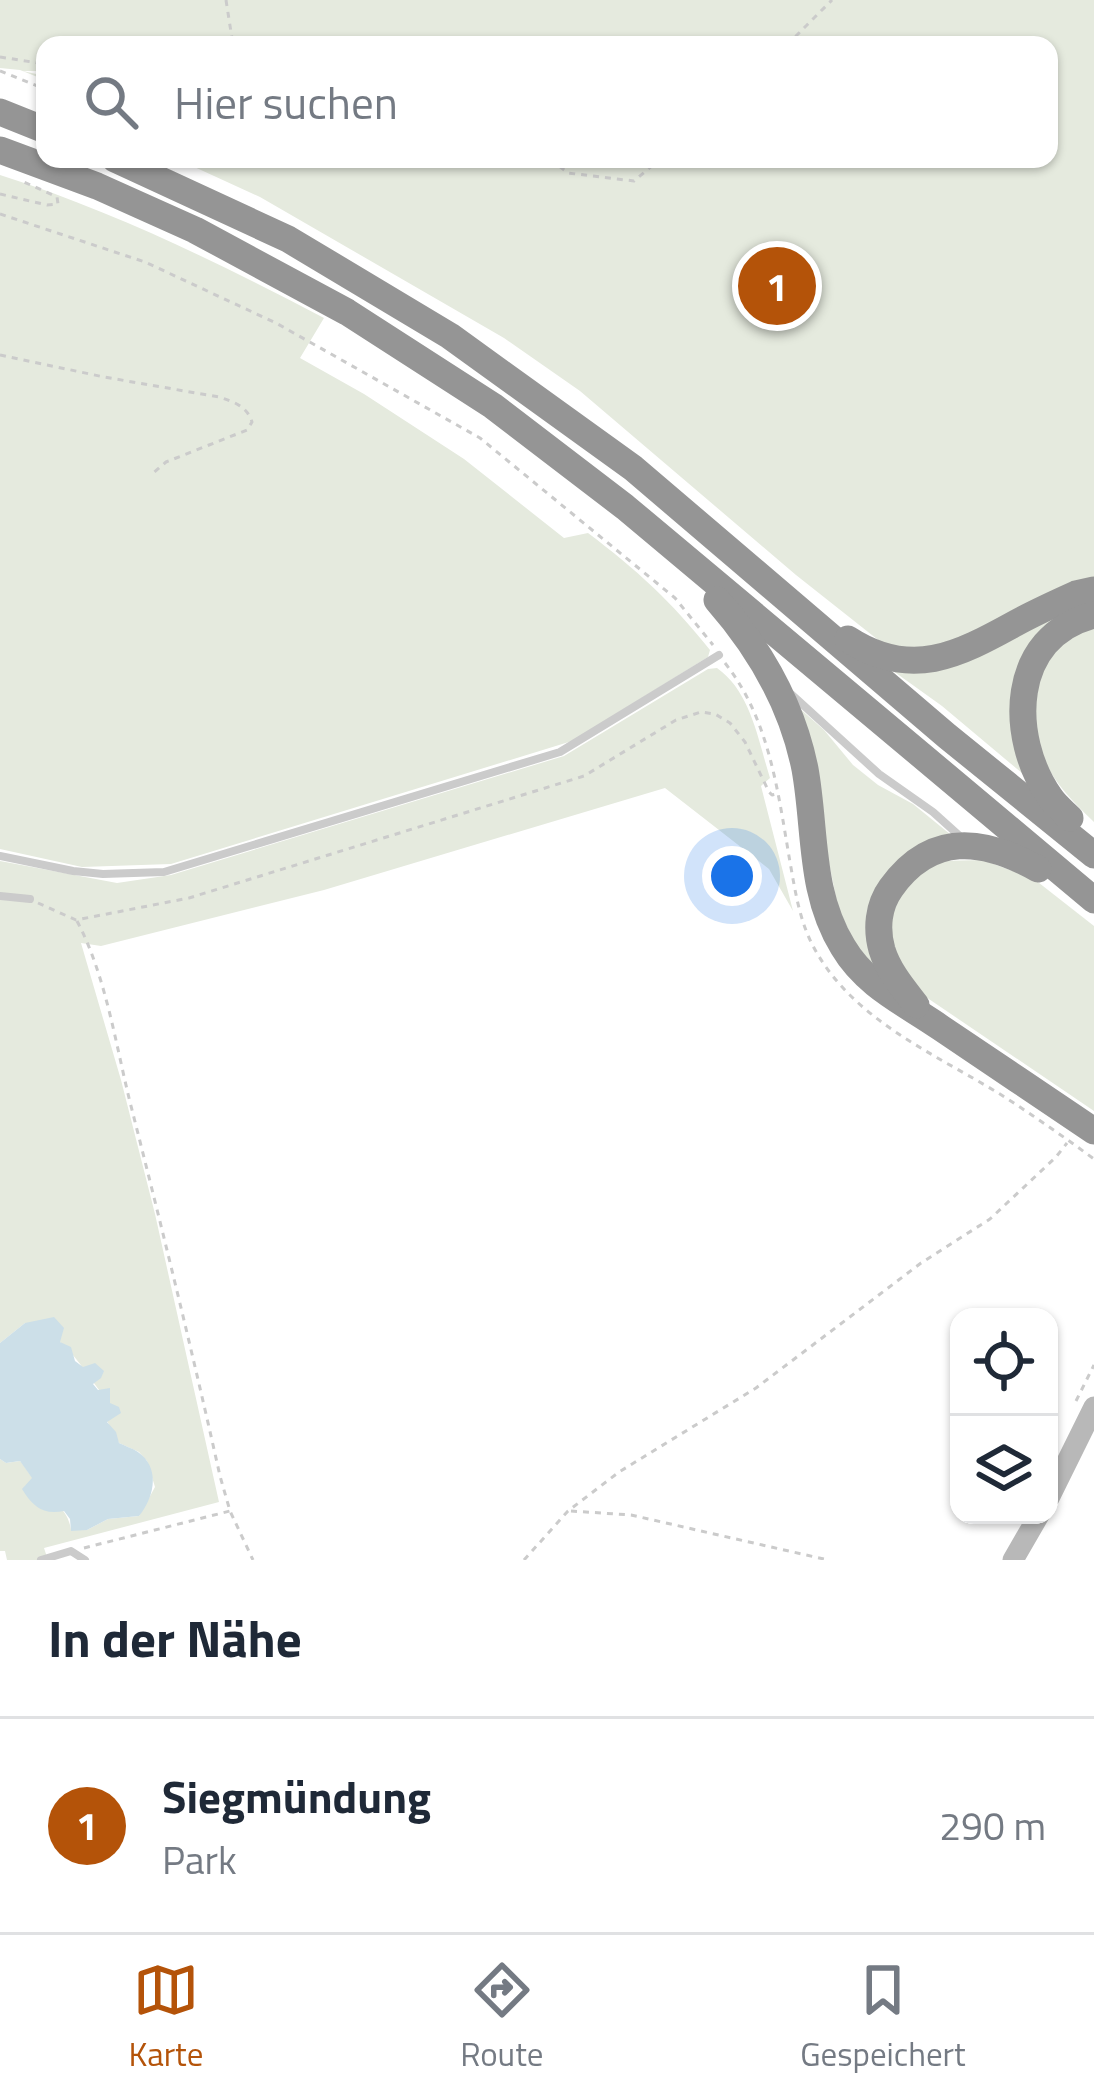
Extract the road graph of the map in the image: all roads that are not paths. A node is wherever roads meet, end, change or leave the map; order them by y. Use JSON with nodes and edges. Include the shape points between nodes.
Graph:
{"nodes":[{"id":1,"x":0,"y":112,"type":"edge"},
{"id":2,"x":36,"y":126,"type":"edge"},
{"id":3,"x":0,"y":150,"type":"edge"},
{"id":4,"x":36,"y":163,"type":"edge"},
{"id":5,"x":49,"y":168,"type":"edge"},
{"id":6,"x":134,"y":168,"type":"edge"},
{"id":7,"x":625,"y":507,"type":"junction"},
{"id":8,"x":1094,"y":590,"type":"edge"},
{"id":9,"x":784,"y":597,"type":"junction"},
{"id":10,"x":1094,"y":615,"type":"edge"},
{"id":11,"x":719,"y":655,"type":"road end"},
{"id":12,"x":772,"y":677,"type":"junction"},
{"id":13,"x":1094,"y":843,"type":"edge"},
{"id":14,"x":970,"y":846,"type":"junction"},
{"id":15,"x":0,"y":856,"type":"edge"},
{"id":16,"x":1094,"y":856,"type":"edge"},
{"id":17,"x":0,"y":896,"type":"edge"},
{"id":18,"x":30,"y":899,"type":"road end"},
{"id":19,"x":1094,"y":900,"type":"edge"},
{"id":20,"x":926,"y":1018,"type":"junction"},
{"id":21,"x":1082,"y":1136,"type":"edge"},
{"id":22,"x":1094,"y":1407,"type":"edge"},
{"id":23,"x":1058,"y":1480,"type":"edge"},
{"id":24,"x":1034,"y":1524,"type":"edge"},
{"id":25,"x":41,"y":1560,"type":"edge"},
{"id":26,"x":85,"y":1560,"type":"edge"},
{"id":27,"x":1013,"y":1560,"type":"edge"}],
"edges":[{"from":1,"to":2,"type":"highway"},
{"from":3,"to":4,"type":"highway"},
{"from":5,"to":7,"type":"highway","via":[[195,230],[347,312],[493,406]]},
{"from":6,"to":9,"type":"highway","via":[[288,239],[449,335],[633,468]]},
{"from":7,"to":12,"type":"highway","via":[[733,619]]},
{"from":7,"to":19,"type":"highway"},
{"from":8,"to":9,"type":"highway","via":[[970,649],[923,660],[864,649]]},
{"from":9,"to":16,"type":"highway"},
{"from":10,"to":13,"type":"highway","via":[[1064,628],[1033,661],[1023,725],[1050,798]]},
{"from":11,"to":15,"type":"lane","via":[[560,752],[164,872],[103,874]]},
{"from":12,"to":14,"type":"lane"},
{"from":12,"to":20,"type":"highway","via":[[805,770],[825,909],[874,986]]},
{"from":14,"to":19,"type":"highway","via":[[1011,854]]},
{"from":14,"to":20,"type":"highway","via":[[915,861],[884,899],[883,953]]},
{"from":17,"to":18,"type":"lane"},
{"from":20,"to":21,"type":"highway"},
{"from":22,"to":23,"type":"main road"},
{"from":24,"to":27,"type":"main road"},
{"from":25,"to":26,"type":"lane","via":[[71,1552]]}]}
